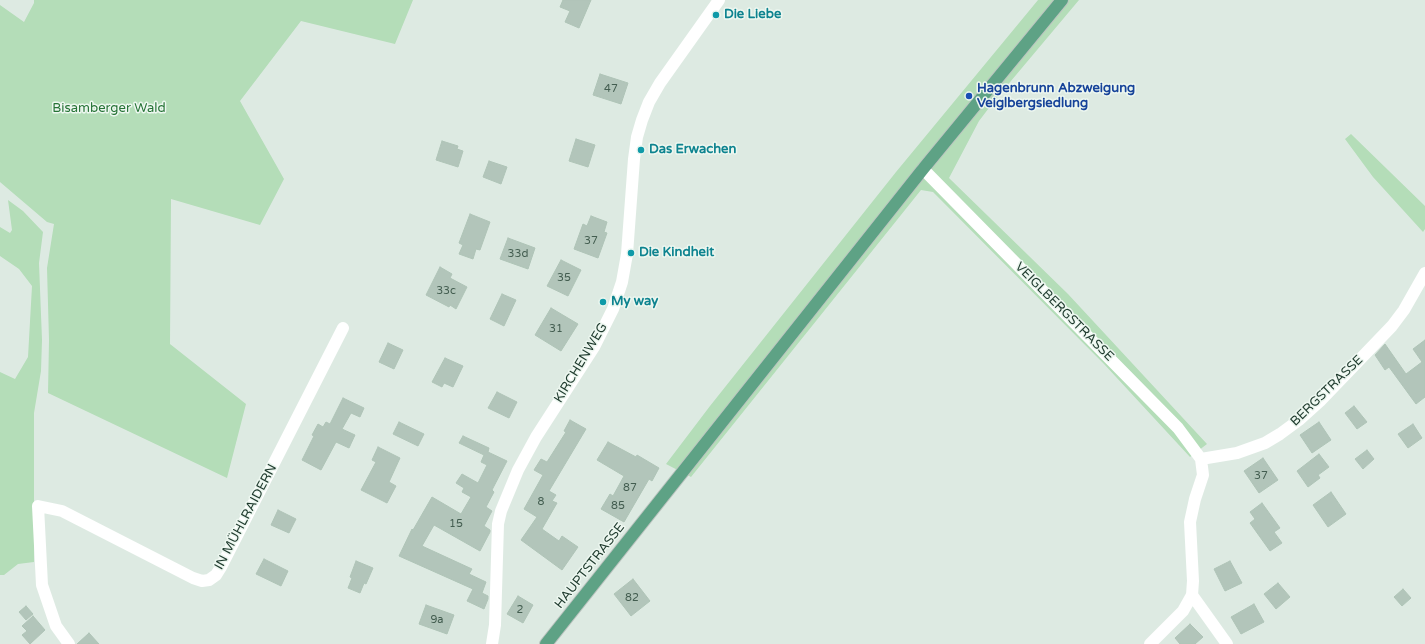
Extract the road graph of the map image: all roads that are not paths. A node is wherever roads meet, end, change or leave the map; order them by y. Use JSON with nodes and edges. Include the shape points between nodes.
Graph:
{"nodes":[{"id":1,"x":719,"y":0,"type":"edge"},
{"id":2,"x":1062,"y":0,"type":"edge"},
{"id":3,"x":923,"y":169,"type":"junction"},
{"id":4,"x":1425,"y":273,"type":"edge"},
{"id":5,"x":344,"y":328,"type":"dead end"},
{"id":6,"x":1201,"y":458,"type":"junction"},
{"id":7,"x":1192,"y":595,"type":"junction"},
{"id":8,"x":67,"y":644,"type":"edge"},
{"id":9,"x":492,"y":644,"type":"edge"},
{"id":10,"x":546,"y":644,"type":"edge"},
{"id":11,"x":1150,"y":644,"type":"edge"},
{"id":12,"x":1227,"y":644,"type":"edge"}],
"edges":[{"from":1,"to":9,"type":"street","name":"KIRCHENWEG","via":[[660,82],[649,102],[639,131],[634,159],[627,254],[622,282],[613,308],[594,347],[518,470],[501,512],[498,524],[495,625]]},
{"from":2,"to":3,"type":"main road","name":"HAUPTSTRASSE"},
{"from":3,"to":6,"type":"street","name":"VEIGLBERGSTRASSE","via":[[1178,428]]},
{"from":3,"to":10,"type":"main road","name":"HAUPTSTRASSE"},
{"from":4,"to":6,"type":"street","name":"BERGSTRASSE","via":[[1392,326],[1299,420],[1265,443],[1237,453]]},
{"from":5,"to":8,"type":"street","name":"IN MÜHLRAIDERN","via":[[221,567],[209,580],[193,578],[62,511],[38,506],[42,585],[56,626]]},
{"from":6,"to":7,"type":"street","via":[[1203,475],[1190,522]]},
{"from":7,"to":11,"type":"street","via":[[1183,611]]},
{"from":7,"to":12,"type":"street"}]}
